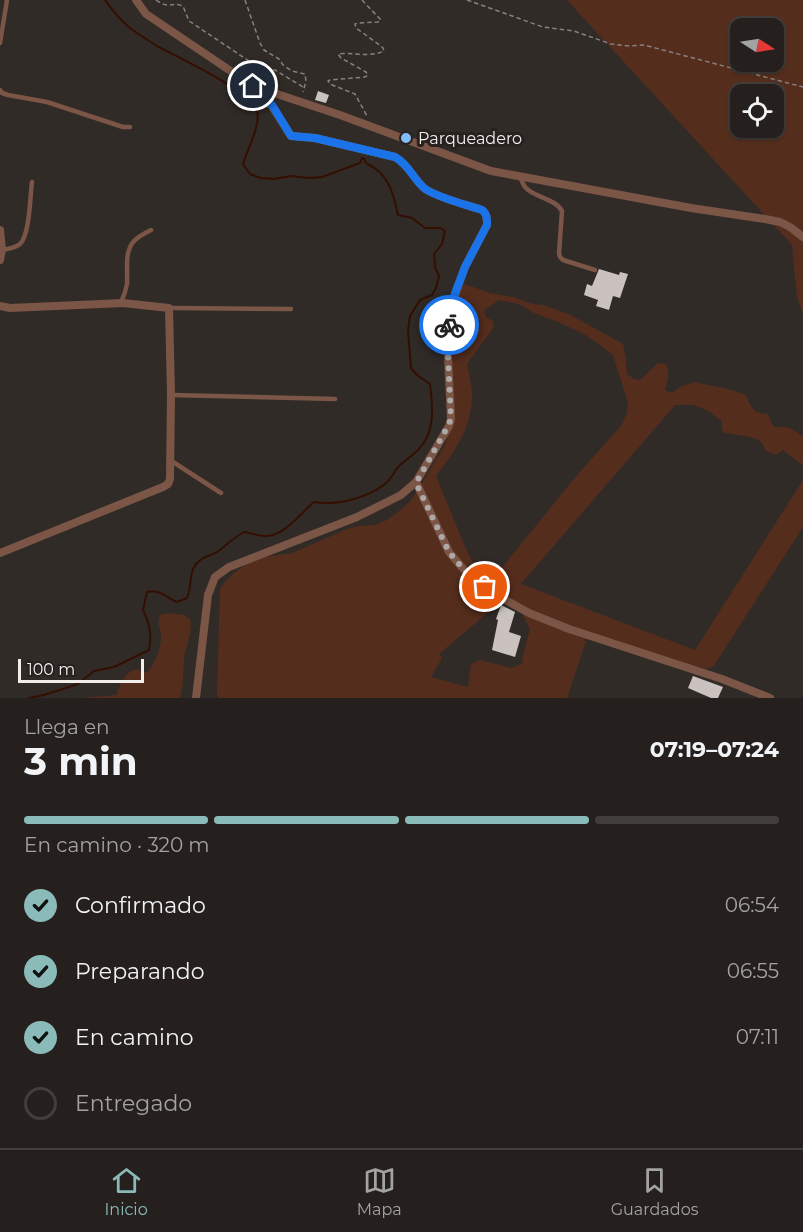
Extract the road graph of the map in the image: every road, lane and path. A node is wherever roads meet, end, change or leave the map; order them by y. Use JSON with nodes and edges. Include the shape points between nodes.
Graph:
{"nodes":[{"id":1,"x":7,"y":0,"type":"edge"},
{"id":2,"x":136,"y":0,"type":"edge"},
{"id":3,"x":156,"y":0,"type":"edge"},
{"id":4,"x":245,"y":0,"type":"edge"},
{"id":5,"x":363,"y":0,"type":"edge"},
{"id":6,"x":467,"y":0,"type":"edge"},
{"id":7,"x":0,"y":43,"type":"edge"},
{"id":8,"x":253,"y":86,"type":"junction"},
{"id":9,"x":303,"y":87,"type":"junction"},
{"id":10,"x":803,"y":87,"type":"edge"},
{"id":11,"x":0,"y":90,"type":"edge"},
{"id":12,"x":301,"y":102,"type":"junction"},
{"id":13,"x":130,"y":127,"type":"dead end"},
{"id":14,"x":373,"y":127,"type":"junction"},
{"id":15,"x":521,"y":177,"type":"junction"},
{"id":16,"x":32,"y":182,"type":"dead end"},
{"id":17,"x":0,"y":230,"type":"edge"},
{"id":18,"x":151,"y":230,"type":"dead end"},
{"id":19,"x":803,"y":237,"type":"edge"},
{"id":20,"x":2,"y":250,"type":"junction"},
{"id":21,"x":0,"y":260,"type":"edge"},
{"id":22,"x":596,"y":270,"type":"dead end"},
{"id":23,"x":121,"y":303,"type":"junction"},
{"id":24,"x":0,"y":306,"type":"edge"},
{"id":25,"x":169,"y":308,"type":"junction"},
{"id":26,"x":291,"y":309,"type":"dead end"},
{"id":27,"x":171,"y":395,"type":"junction"},
{"id":28,"x":335,"y":399,"type":"dead end"},
{"id":29,"x":170,"y":460,"type":"junction"},
{"id":30,"x":416,"y":483,"type":"junction"},
{"id":31,"x":220,"y":493,"type":"dead end"},
{"id":32,"x":0,"y":554,"type":"edge"},
{"id":33,"x":196,"y":698,"type":"edge"},
{"id":34,"x":770,"y":698,"type":"edge"}],
"edges":[{"from":1,"to":7,"type":"lane"},
{"from":2,"to":8,"type":"street","via":[[146,15]]},
{"from":3,"to":9,"type":"path","via":[[167,6],[178,3],[189,21],[206,33],[259,67],[275,70]]},
{"from":4,"to":9,"type":"path","via":[[264,50],[292,70],[305,74]]},
{"from":5,"to":14,"type":"path","via":[[381,20],[358,23],[356,28],[384,51],[338,54],[368,75],[328,81],[355,94]]},
{"from":6,"to":10,"type":"path","via":[[543,27],[574,31],[611,44],[644,45]]},
{"from":8,"to":12,"type":"street"},
{"from":8,"to":30,"type":"street","via":[[272,105],[291,136],[395,157],[429,192],[486,213],[487,225],[465,267],[450,309],[451,419]]},
{"from":9,"to":12,"type":"path"},
{"from":11,"to":13,"type":"lane"},
{"from":12,"to":14,"type":"street"},
{"from":14,"to":15,"type":"street","via":[[491,171]]},
{"from":15,"to":19,"type":"street","via":[[780,222]]},
{"from":15,"to":22,"type":"lane","via":[[528,190],[562,211],[560,258]]},
{"from":16,"to":20,"type":"lane","via":[[24,240],[14,248]]},
{"from":17,"to":20,"type":"street"},
{"from":18,"to":23,"type":"lane","via":[[129,249]]},
{"from":20,"to":21,"type":"street"},
{"from":23,"to":24,"type":"street"},
{"from":23,"to":25,"type":"street"},
{"from":25,"to":26,"type":"lane"},
{"from":25,"to":27,"type":"street"},
{"from":27,"to":28,"type":"lane"},
{"from":27,"to":29,"type":"street"},
{"from":29,"to":31,"type":"lane"},
{"from":29,"to":32,"type":"street","via":[[170,479],[163,487]]},
{"from":30,"to":33,"type":"street","via":[[357,517],[229,567],[215,577],[208,595]]},
{"from":30,"to":34,"type":"street","via":[[449,552],[470,577],[500,597],[559,625]]}]}
